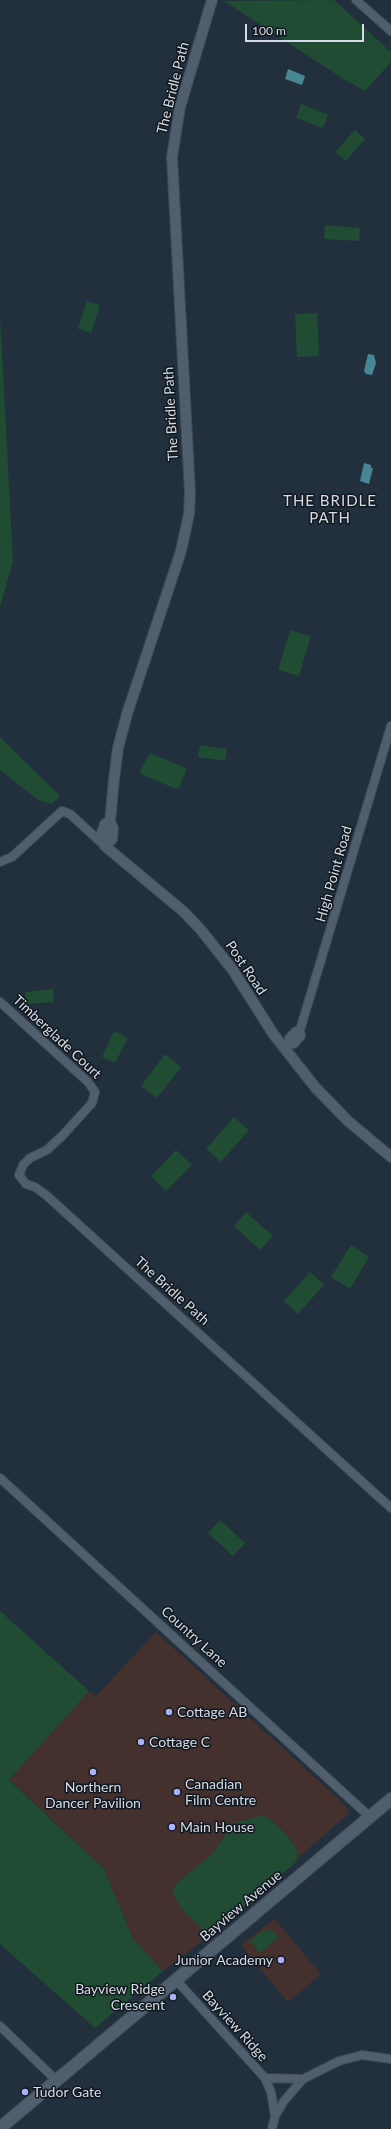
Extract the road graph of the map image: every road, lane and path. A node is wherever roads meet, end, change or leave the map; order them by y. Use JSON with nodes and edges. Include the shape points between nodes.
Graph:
{"nodes":[{"id":1,"x":212,"y":0,"type":"edge"},
{"id":2,"x":356,"y":0,"type":"edge"},
{"id":3,"x":391,"y":31,"type":"edge"},
{"id":4,"x":391,"y":726,"type":"edge"},
{"id":5,"x":105,"y":846,"type":"junction"},
{"id":6,"x":0,"y":862,"type":"edge"},
{"id":7,"x":0,"y":1002,"type":"edge"},
{"id":8,"x":286,"y":1046,"type":"junction"},
{"id":9,"x":95,"y":1092,"type":"joint"},
{"id":10,"x":391,"y":1157,"type":"edge"},
{"id":11,"x":0,"y":1478,"type":"edge"},
{"id":12,"x":391,"y":1508,"type":"edge"},
{"id":13,"x":391,"y":1799,"type":"edge"},
{"id":14,"x":370,"y":1817,"type":"junction"},
{"id":15,"x":176,"y":1980,"type":"junction"},
{"id":16,"x":0,"y":2027,"type":"edge"},
{"id":17,"x":391,"y":2059,"type":"edge"},
{"id":18,"x":265,"y":2078,"type":"junction"},
{"id":19,"x":303,"y":2079,"type":"junction"},
{"id":20,"x":56,"y":2080,"type":"junction"},
{"id":21,"x":275,"y":2116,"type":"junction"},
{"id":22,"x":0,"y":2128,"type":"edge"},
{"id":23,"x":272,"y":2129,"type":"edge"}],
"edges":[{"from":1,"to":5,"type":"street","name":"The Bridle Path","via":[[180,107],[172,157],[189,514],[181,551],[118,748],[110,822],[106,824],[102,833]]},
{"from":2,"to":3,"type":"street"},
{"from":4,"to":8,"type":"street","name":"High Point Road","via":[[300,1030],[301,1036],[294,1044]]},
{"from":5,"to":6,"type":"street","name":"Post Road","via":[[70,814],[62,811],[22,849]]},
{"from":5,"to":8,"type":"street","name":"Post Road","via":[[179,908],[201,930]]},
{"from":7,"to":9,"type":"street","name":"Timberglade Court","via":[[88,1082]]},
{"from":8,"to":10,"type":"street","name":"Post Road","via":[[326,1098],[348,1121]]},
{"from":9,"to":12,"type":"street","name":"The Bridle Path","via":[[92,1103],[63,1135],[47,1150],[30,1158],[19,1175],[26,1184],[46,1195]]},
{"from":11,"to":14,"type":"street","name":"Country Lane"},
{"from":13,"to":14,"type":"main road","name":"Bayview Avenue"},
{"from":14,"to":15,"type":"main road","name":"Bayview Avenue"},
{"from":15,"to":18,"type":"street","name":"Bayview Ridge"},
{"from":15,"to":20,"type":"main road","name":"Bayview Avenue"},
{"from":16,"to":20,"type":"street"},
{"from":17,"to":19,"type":"street","name":"Bayview Ridge","via":[[362,2055],[339,2061]]},
{"from":18,"to":19,"type":"street","name":"Bayview Ridge"},
{"from":18,"to":21,"type":"street","via":[[271,2092]]},
{"from":19,"to":21,"type":"street","name":"Bayview Ridge"},
{"from":20,"to":22,"type":"main road","name":"Bayview Avenue"},
{"from":21,"to":23,"type":"street"}]}
